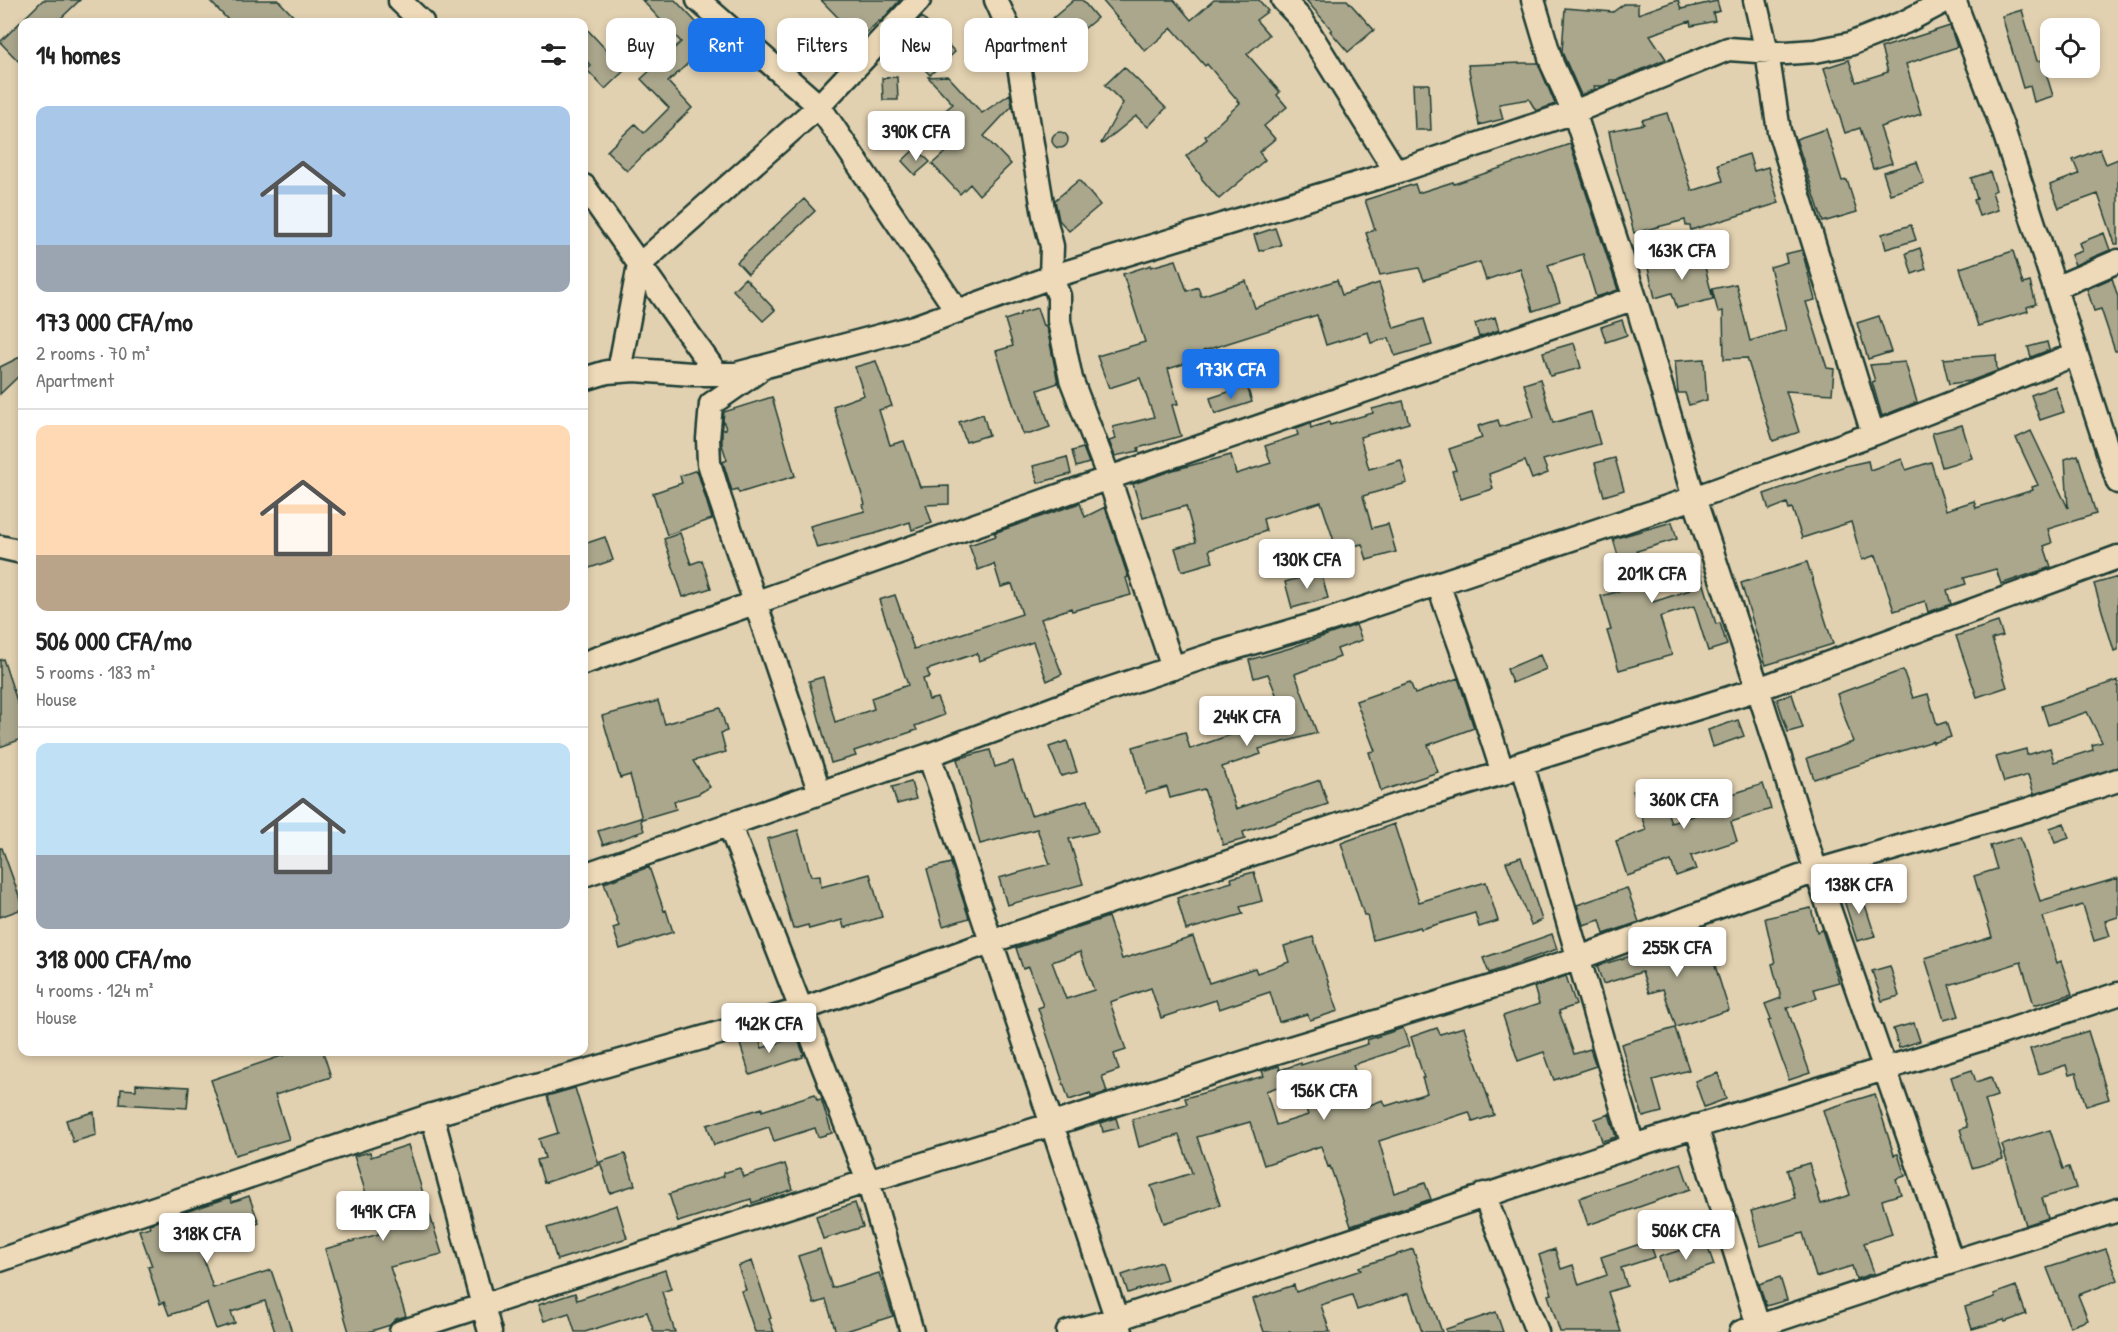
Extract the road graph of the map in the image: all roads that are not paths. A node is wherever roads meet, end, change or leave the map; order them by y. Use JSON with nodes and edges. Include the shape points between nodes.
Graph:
{"nodes":[{"id":1,"x":400,"y":0,"type":"edge"},
{"id":2,"x":698,"y":0,"type":"edge"},
{"id":3,"x":919,"y":0,"type":"edge"},
{"id":4,"x":996,"y":0,"type":"edge"},
{"id":5,"x":1283,"y":0,"type":"edge"},
{"id":6,"x":1533,"y":0,"type":"edge"},
{"id":7,"x":1755,"y":0,"type":"edge"},
{"id":8,"x":1947,"y":0,"type":"edge"},
{"id":9,"x":1954,"y":0,"type":"edge"},
{"id":10,"x":402,"y":18,"type":"edge"},
{"id":11,"x":418,"y":18,"type":"edge"},
{"id":12,"x":1767,"y":52,"type":"junction"},
{"id":13,"x":819,"y":106,"type":"junction"},
{"id":14,"x":1574,"y":112,"type":"junction"},
{"id":15,"x":1396,"y":172,"type":"junction"},
{"id":16,"x":588,"y":192,"type":"edge"},
{"id":17,"x":2118,"y":261,"type":"edge"},
{"id":18,"x":639,"y":265,"type":"junction"},
{"id":19,"x":1051,"y":277,"type":"junction"},
{"id":20,"x":2055,"y":288,"type":"junction"},
{"id":21,"x":1635,"y":298,"type":"junction"},
{"id":22,"x":957,"y":311,"type":"junction"},
{"id":23,"x":2076,"y":354,"type":"junction"},
{"id":24,"x":764,"y":368,"type":"junction"},
{"id":25,"x":619,"y":371,"type":"junction"},
{"id":26,"x":717,"y":374,"type":"junction"},
{"id":27,"x":588,"y":378,"type":"edge"},
{"id":28,"x":1873,"y":434,"type":"junction"},
{"id":29,"x":1109,"y":478,"type":"junction"},
{"id":30,"x":2118,"y":482,"type":"edge"},
{"id":31,"x":1694,"y":498,"type":"junction"},
{"id":32,"x":0,"y":547,"type":"edge"},
{"id":33,"x":18,"y":551,"type":"edge"},
{"id":34,"x":2118,"y":557,"type":"edge"},
{"id":35,"x":1438,"y":584,"type":"junction"},
{"id":36,"x":756,"y":603,"type":"junction"},
{"id":37,"x":588,"y":662,"type":"edge"},
{"id":38,"x":1173,"y":668,"type":"junction"},
{"id":39,"x":1758,"y":689,"type":"junction"},
{"id":40,"x":929,"y":755,"type":"junction"},
{"id":41,"x":1512,"y":768,"type":"junction"},
{"id":42,"x":2118,"y":780,"type":"edge"},
{"id":43,"x":820,"y":793,"type":"junction"},
{"id":44,"x":729,"y":824,"type":"junction"},
{"id":45,"x":1816,"y":871,"type":"junction"},
{"id":46,"x":588,"y":873,"type":"edge"},
{"id":47,"x":993,"y":941,"type":"junction"},
{"id":48,"x":1579,"y":958,"type":"junction"},
{"id":49,"x":2118,"y":994,"type":"edge"},
{"id":50,"x":800,"y":1010,"type":"junction"},
{"id":51,"x":1885,"y":1068,"type":"junction"},
{"id":52,"x":432,"y":1115,"type":"junction"},
{"id":53,"x":1053,"y":1124,"type":"junction"},
{"id":54,"x":1696,"y":1126,"type":"junction"},
{"id":55,"x":1633,"y":1146,"type":"junction"},
{"id":56,"x":868,"y":1181,"type":"junction"},
{"id":57,"x":1484,"y":1194,"type":"junction"},
{"id":58,"x":2118,"y":1210,"type":"edge"},
{"id":59,"x":0,"y":1260,"type":"edge"},
{"id":60,"x":1952,"y":1262,"type":"junction"},
{"id":61,"x":482,"y":1306,"type":"junction"},
{"id":62,"x":1119,"y":1325,"type":"edge"},
{"id":63,"x":1753,"y":1330,"type":"edge"},
{"id":64,"x":401,"y":1332,"type":"edge"},
{"id":65,"x":490,"y":1332,"type":"edge"},
{"id":66,"x":912,"y":1332,"type":"edge"},
{"id":67,"x":1068,"y":1332,"type":"edge"},
{"id":68,"x":1537,"y":1332,"type":"edge"}],
"edges":[{"from":1,"to":10,"type":"street"},
{"from":1,"to":11,"type":"street"},
{"from":2,"to":13,"type":"street"},
{"from":3,"to":13,"type":"street"},
{"from":4,"to":19,"type":"street","via":[[1018,60],[1052,246]]},
{"from":5,"to":15,"type":"street","via":[[1301,18]]},
{"from":6,"to":14,"type":"street","via":[[1551,64]]},
{"from":7,"to":12,"type":"street"},
{"from":8,"to":12,"type":"street","via":[[1850,44],[1815,51]]},
{"from":9,"to":20,"type":"street"},
{"from":12,"to":14,"type":"street","via":[[1728,49]]},
{"from":12,"to":28,"type":"street","via":[[1779,131]]},
{"from":13,"to":18,"type":"street"},
{"from":13,"to":22,"type":"street"},
{"from":14,"to":15,"type":"street"},
{"from":14,"to":21,"type":"street"},
{"from":15,"to":19,"type":"street"},
{"from":16,"to":18,"type":"street"},
{"from":17,"to":20,"type":"street"},
{"from":18,"to":25,"type":"street"},
{"from":18,"to":26,"type":"street"},
{"from":19,"to":22,"type":"street"},
{"from":19,"to":29,"type":"street","via":[[1059,296],[1059,321],[1071,379]]},
{"from":20,"to":23,"type":"street"},
{"from":21,"to":29,"type":"street"},
{"from":21,"to":31,"type":"street"},
{"from":22,"to":24,"type":"street","via":[[914,327]]},
{"from":23,"to":28,"type":"street"},
{"from":23,"to":30,"type":"street"},
{"from":24,"to":26,"type":"street"},
{"from":24,"to":36,"type":"street","via":[[711,404],[708,439],[709,463]]},
{"from":25,"to":26,"type":"street"},
{"from":25,"to":27,"type":"street"},
{"from":28,"to":31,"type":"street"},
{"from":29,"to":36,"type":"street"},
{"from":29,"to":38,"type":"street"},
{"from":31,"to":35,"type":"street"},
{"from":31,"to":39,"type":"street"},
{"from":32,"to":33,"type":"street"},
{"from":34,"to":39,"type":"street"},
{"from":35,"to":38,"type":"street"},
{"from":35,"to":41,"type":"street","via":[[1475,687]]},
{"from":36,"to":37,"type":"street"},
{"from":36,"to":43,"type":"street"},
{"from":38,"to":40,"type":"street"},
{"from":39,"to":41,"type":"street"},
{"from":39,"to":45,"type":"street"},
{"from":40,"to":43,"type":"street"},
{"from":40,"to":47,"type":"street"},
{"from":41,"to":47,"type":"street"},
{"from":41,"to":48,"type":"street"},
{"from":42,"to":45,"type":"street"},
{"from":43,"to":44,"type":"street"},
{"from":44,"to":46,"type":"street"},
{"from":44,"to":50,"type":"street"},
{"from":45,"to":48,"type":"street"},
{"from":45,"to":51,"type":"street"},
{"from":47,"to":50,"type":"street"},
{"from":47,"to":53,"type":"street"},
{"from":48,"to":53,"type":"street"},
{"from":48,"to":55,"type":"street"},
{"from":49,"to":51,"type":"street"},
{"from":50,"to":52,"type":"street"},
{"from":50,"to":56,"type":"street"},
{"from":51,"to":54,"type":"street"},
{"from":51,"to":60,"type":"street"},
{"from":52,"to":59,"type":"street"},
{"from":52,"to":61,"type":"street"},
{"from":53,"to":56,"type":"street"},
{"from":53,"to":62,"type":"street"},
{"from":54,"to":55,"type":"street"},
{"from":54,"to":63,"type":"street"},
{"from":55,"to":57,"type":"street"},
{"from":56,"to":61,"type":"street"},
{"from":56,"to":66,"type":"street"},
{"from":57,"to":62,"type":"street"},
{"from":57,"to":68,"type":"street"},
{"from":58,"to":60,"type":"street"},
{"from":60,"to":63,"type":"street"},
{"from":61,"to":64,"type":"street"},
{"from":61,"to":65,"type":"street"},
{"from":62,"to":67,"type":"street"}]}
